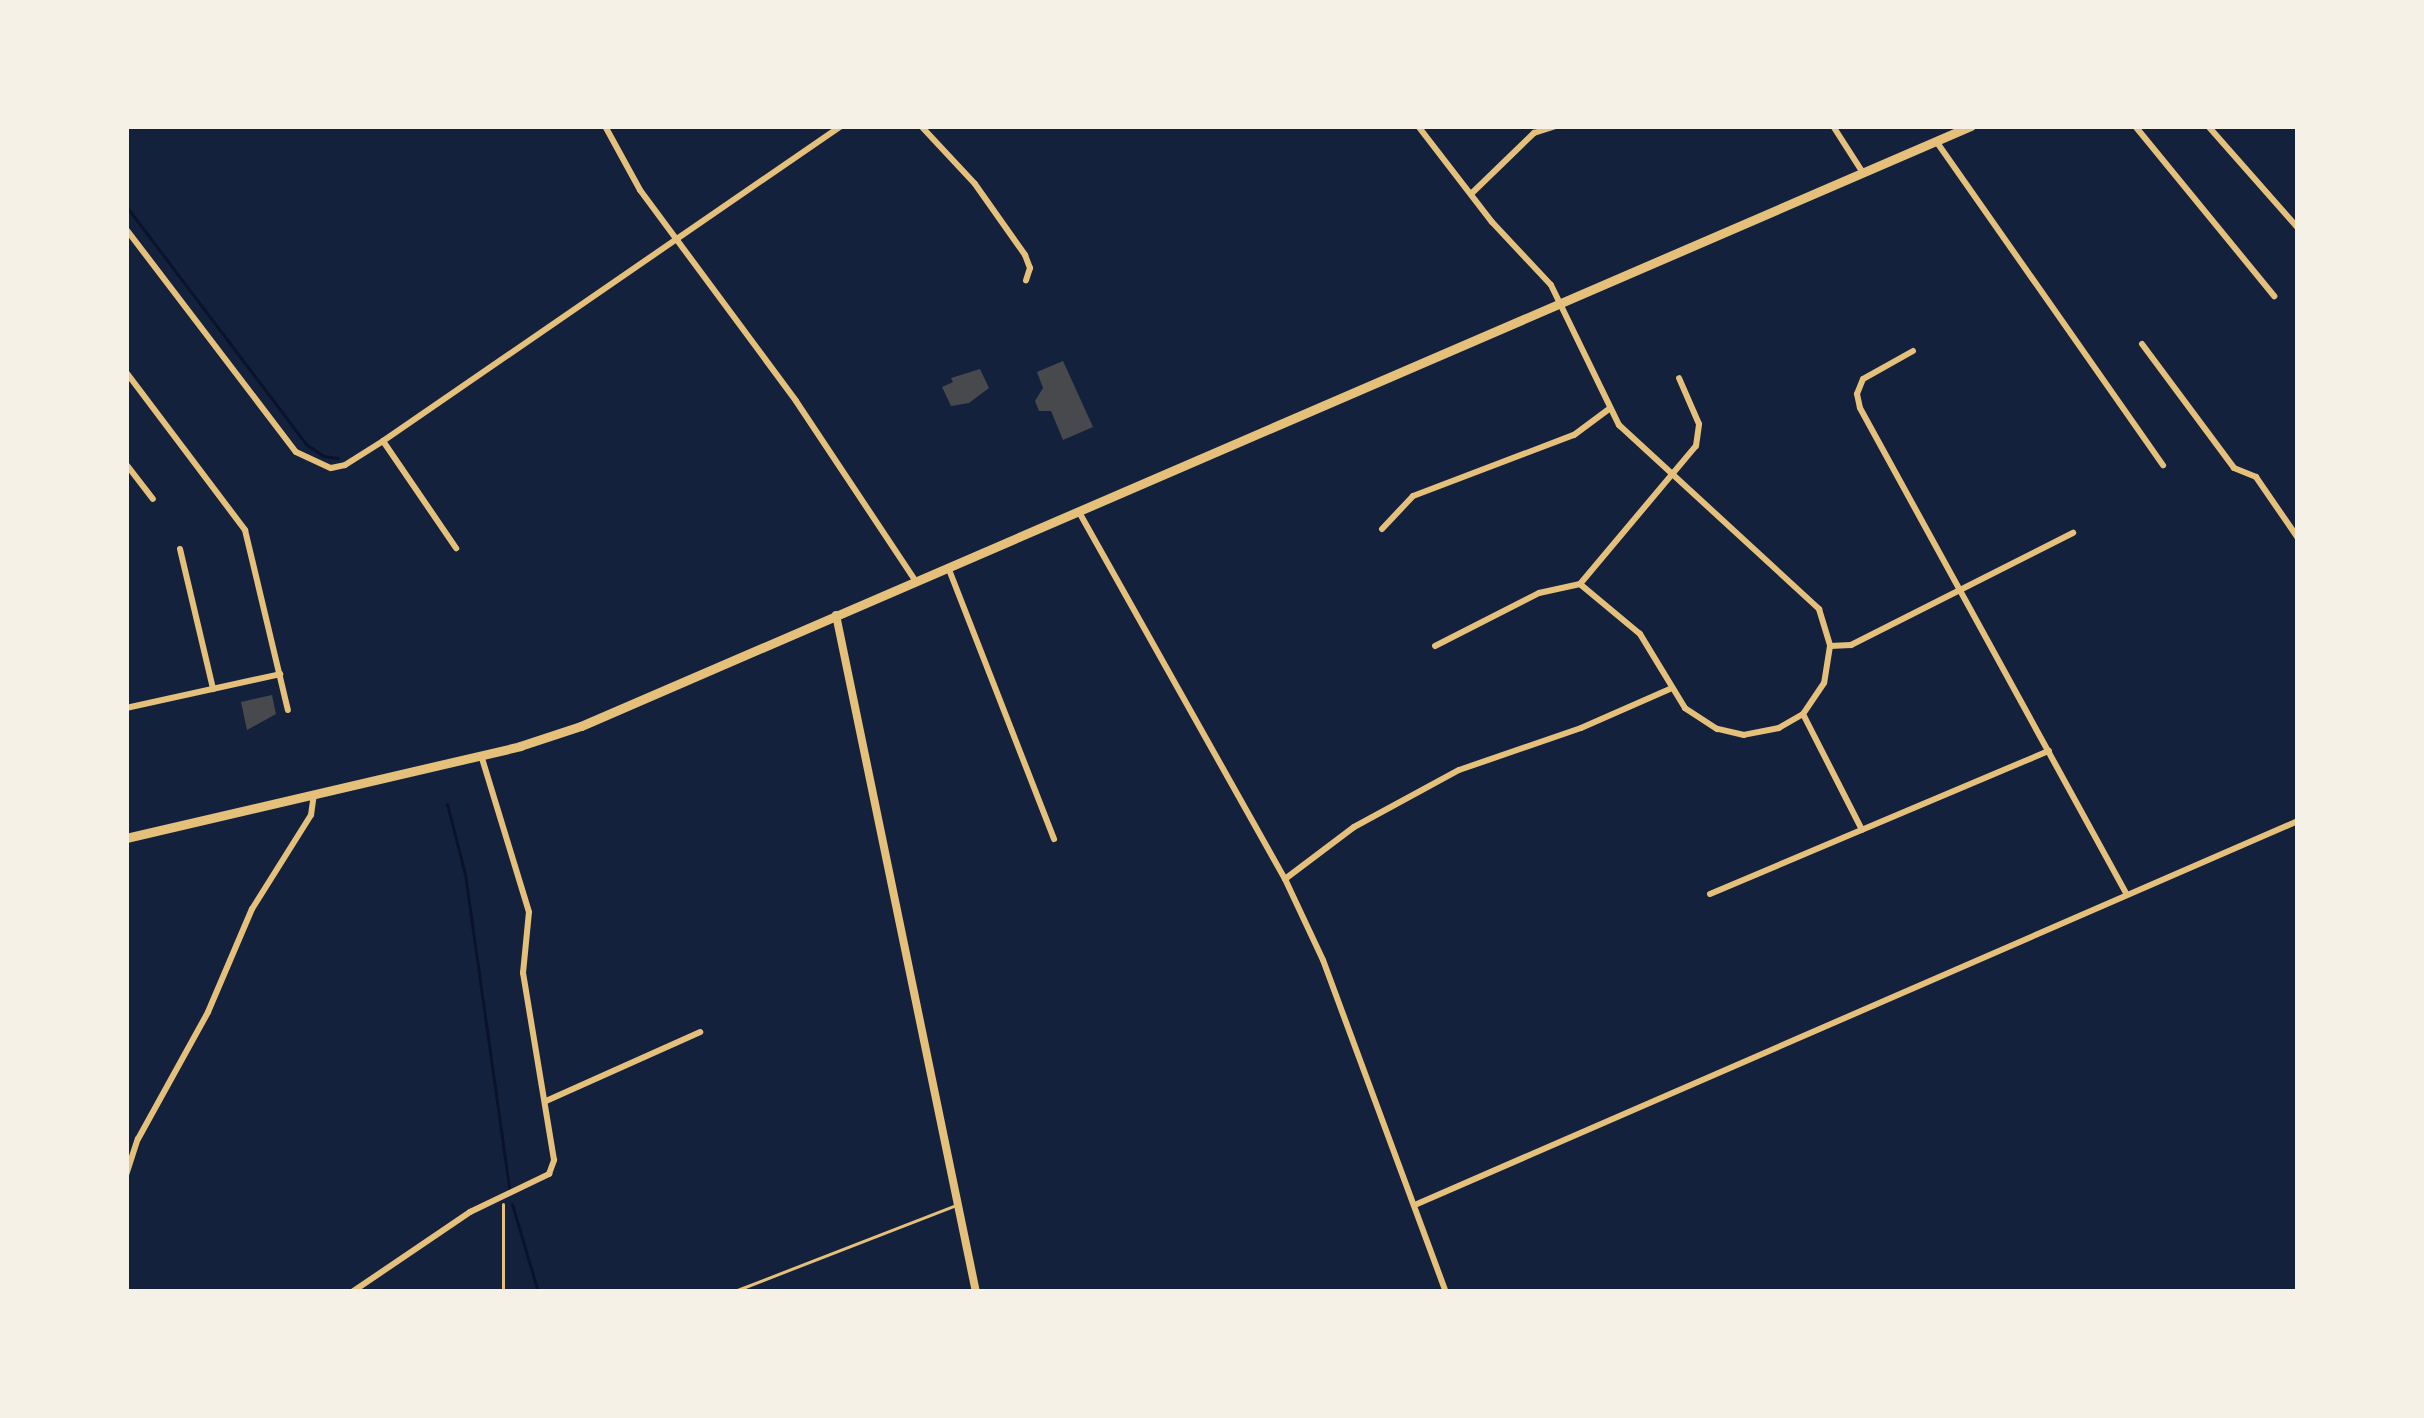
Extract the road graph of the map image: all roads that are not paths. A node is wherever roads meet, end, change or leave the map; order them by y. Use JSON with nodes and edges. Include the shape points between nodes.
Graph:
{"nodes":[{"id":1,"x":605,"y":126,"type":"edge"},
{"id":2,"x":841,"y":126,"type":"edge"},
{"id":3,"x":921,"y":126,"type":"edge"},
{"id":4,"x":1418,"y":126,"type":"edge"},
{"id":5,"x":1556,"y":126,"type":"edge"},
{"id":6,"x":1833,"y":126,"type":"edge"},
{"id":7,"x":1971,"y":126,"type":"edge"},
{"id":8,"x":2135,"y":126,"type":"edge"},
{"id":9,"x":2208,"y":126,"type":"edge"},
{"id":10,"x":1936,"y":141,"type":"junction"},
{"id":11,"x":1862,"y":173,"type":"junction"},
{"id":12,"x":1471,"y":194,"type":"junction"},
{"id":13,"x":2298,"y":228,"type":"edge"},
{"id":14,"x":126,"y":229,"type":"edge"},
{"id":15,"x":674,"y":237,"type":"junction"},
{"id":16,"x":1026,"y":280,"type":"dead end"},
{"id":17,"x":2274,"y":296,"type":"dead end"},
{"id":18,"x":1559,"y":303,"type":"junction"},
{"id":19,"x":2142,"y":344,"type":"dead end"},
{"id":20,"x":1913,"y":352,"type":"dead end"},
{"id":21,"x":126,"y":372,"type":"edge"},
{"id":22,"x":1679,"y":378,"type":"dead end"},
{"id":23,"x":1609,"y":409,"type":"junction"},
{"id":24,"x":383,"y":441,"type":"junction"},
{"id":25,"x":126,"y":464,"type":"edge"},
{"id":26,"x":2163,"y":465,"type":"dead end"},
{"id":27,"x":1674,"y":476,"type":"junction"},
{"id":28,"x":153,"y":499,"type":"dead end"},
{"id":29,"x":1078,"y":512,"type":"junction"},
{"id":30,"x":1382,"y":529,"type":"dead end"},
{"id":31,"x":2073,"y":532,"type":"dead end"},
{"id":32,"x":2298,"y":538,"type":"edge"},
{"id":33,"x":180,"y":548,"type":"dead end"},
{"id":34,"x":456,"y":548,"type":"dead end"},
{"id":35,"x":948,"y":566,"type":"junction"},
{"id":36,"x":915,"y":580,"type":"junction"},
{"id":37,"x":1580,"y":584,"type":"junction"},
{"id":38,"x":1962,"y":589,"type":"junction"},
{"id":39,"x":836,"y":615,"type":"junction"},
{"id":40,"x":1435,"y":646,"type":"dead end"},
{"id":41,"x":1830,"y":646,"type":"junction"},
{"id":42,"x":280,"y":674,"type":"junction"},
{"id":43,"x":213,"y":689,"type":"junction"},
{"id":44,"x":1670,"y":689,"type":"junction"},
{"id":45,"x":126,"y":708,"type":"edge"},
{"id":46,"x":288,"y":710,"type":"dead end"},
{"id":47,"x":1803,"y":714,"type":"junction"},
{"id":48,"x":2049,"y":751,"type":"junction"},
{"id":49,"x":482,"y":755,"type":"junction"},
{"id":50,"x":314,"y":794,"type":"junction"},
{"id":51,"x":2298,"y":821,"type":"edge"},
{"id":52,"x":1862,"y":830,"type":"junction"},
{"id":53,"x":126,"y":838,"type":"edge"},
{"id":54,"x":1054,"y":839,"type":"dead end"},
{"id":55,"x":1285,"y":879,"type":"junction"},
{"id":56,"x":2126,"y":893,"type":"junction"},
{"id":57,"x":1710,"y":894,"type":"dead end"},
{"id":58,"x":700,"y":1032,"type":"dead end"},
{"id":59,"x":546,"y":1102,"type":"junction"},
{"id":60,"x":127,"y":1165,"type":"edge"},
{"id":61,"x":126,"y":1175,"type":"edge"},
{"id":62,"x":1417,"y":1204,"type":"junction"},
{"id":63,"x":957,"y":1205,"type":"junction"},
{"id":64,"x":352,"y":1292,"type":"edge"},
{"id":65,"x":732,"y":1292,"type":"edge"},
{"id":66,"x":976,"y":1292,"type":"edge"},
{"id":67,"x":1446,"y":1292,"type":"edge"}],
"edges":[{"from":1,"to":15,"type":"street"},
{"from":2,"to":15,"type":"street"},
{"from":3,"to":16,"type":"street","via":[[1025,255]]},
{"from":4,"to":12,"type":"street"},
{"from":5,"to":12,"type":"street","via":[[1534,133]]},
{"from":6,"to":11,"type":"street"},
{"from":7,"to":10,"type":"main road"},
{"from":8,"to":17,"type":"street"},
{"from":9,"to":13,"type":"street"},
{"from":10,"to":11,"type":"main road"},
{"from":10,"to":26,"type":"street"},
{"from":11,"to":18,"type":"main road"},
{"from":12,"to":18,"type":"street"},
{"from":14,"to":24,"type":"street","via":[[296,452],[321,466],[345,465]]},
{"from":15,"to":24,"type":"street"},
{"from":15,"to":36,"type":"street"},
{"from":18,"to":23,"type":"street"},
{"from":18,"to":29,"type":"main road"},
{"from":19,"to":32,"type":"street","via":[[2234,468],[2256,477]]},
{"from":20,"to":38,"type":"street","via":[[1872,372],[1857,394]]},
{"from":21,"to":42,"type":"street","via":[[245,530]]},
{"from":22,"to":27,"type":"street","via":[[1699,435]]},
{"from":23,"to":27,"type":"street"},
{"from":23,"to":30,"type":"street","via":[[1574,435],[1413,496]]},
{"from":24,"to":34,"type":"street"},
{"from":25,"to":28,"type":"street"},
{"from":27,"to":37,"type":"street"},
{"from":27,"to":41,"type":"street","via":[[1814,602]]},
{"from":29,"to":35,"type":"main road"},
{"from":29,"to":55,"type":"street"},
{"from":31,"to":38,"type":"street"},
{"from":33,"to":43,"type":"street"},
{"from":35,"to":36,"type":"main road"},
{"from":35,"to":54,"type":"street"},
{"from":36,"to":39,"type":"main road"},
{"from":37,"to":40,"type":"street","via":[[1539,593]]},
{"from":37,"to":44,"type":"street","via":[[1640,634]]},
{"from":38,"to":41,"type":"street","via":[[1851,645]]},
{"from":38,"to":48,"type":"street"},
{"from":39,"to":49,"type":"main road","via":[[581,726]]},
{"from":39,"to":63,"type":"street"},
{"from":41,"to":47,"type":"street","via":[[1824,683]]},
{"from":42,"to":43,"type":"street"},
{"from":42,"to":46,"type":"street"},
{"from":43,"to":45,"type":"street"},
{"from":44,"to":47,"type":"street","via":[[1690,714],[1733,734],[1771,731]]},
{"from":44,"to":55,"type":"street","via":[[1439,780],[1354,827]]},
{"from":47,"to":52,"type":"street"},
{"from":48,"to":52,"type":"street"},
{"from":48,"to":56,"type":"street"},
{"from":49,"to":50,"type":"main road"},
{"from":49,"to":59,"type":"street","via":[[529,912],[523,974]]},
{"from":50,"to":53,"type":"main road"},
{"from":50,"to":60,"type":"street"},
{"from":51,"to":56,"type":"street"},
{"from":52,"to":57,"type":"street"},
{"from":55,"to":62,"type":"street"},
{"from":56,"to":62,"type":"street"},
{"from":58,"to":59,"type":"street"},
{"from":59,"to":64,"type":"street","via":[[549,1174],[470,1212]]},
{"from":60,"to":61,"type":"street"},
{"from":62,"to":67,"type":"street"},
{"from":63,"to":65,"type":"lane"},
{"from":63,"to":66,"type":"street"}]}
